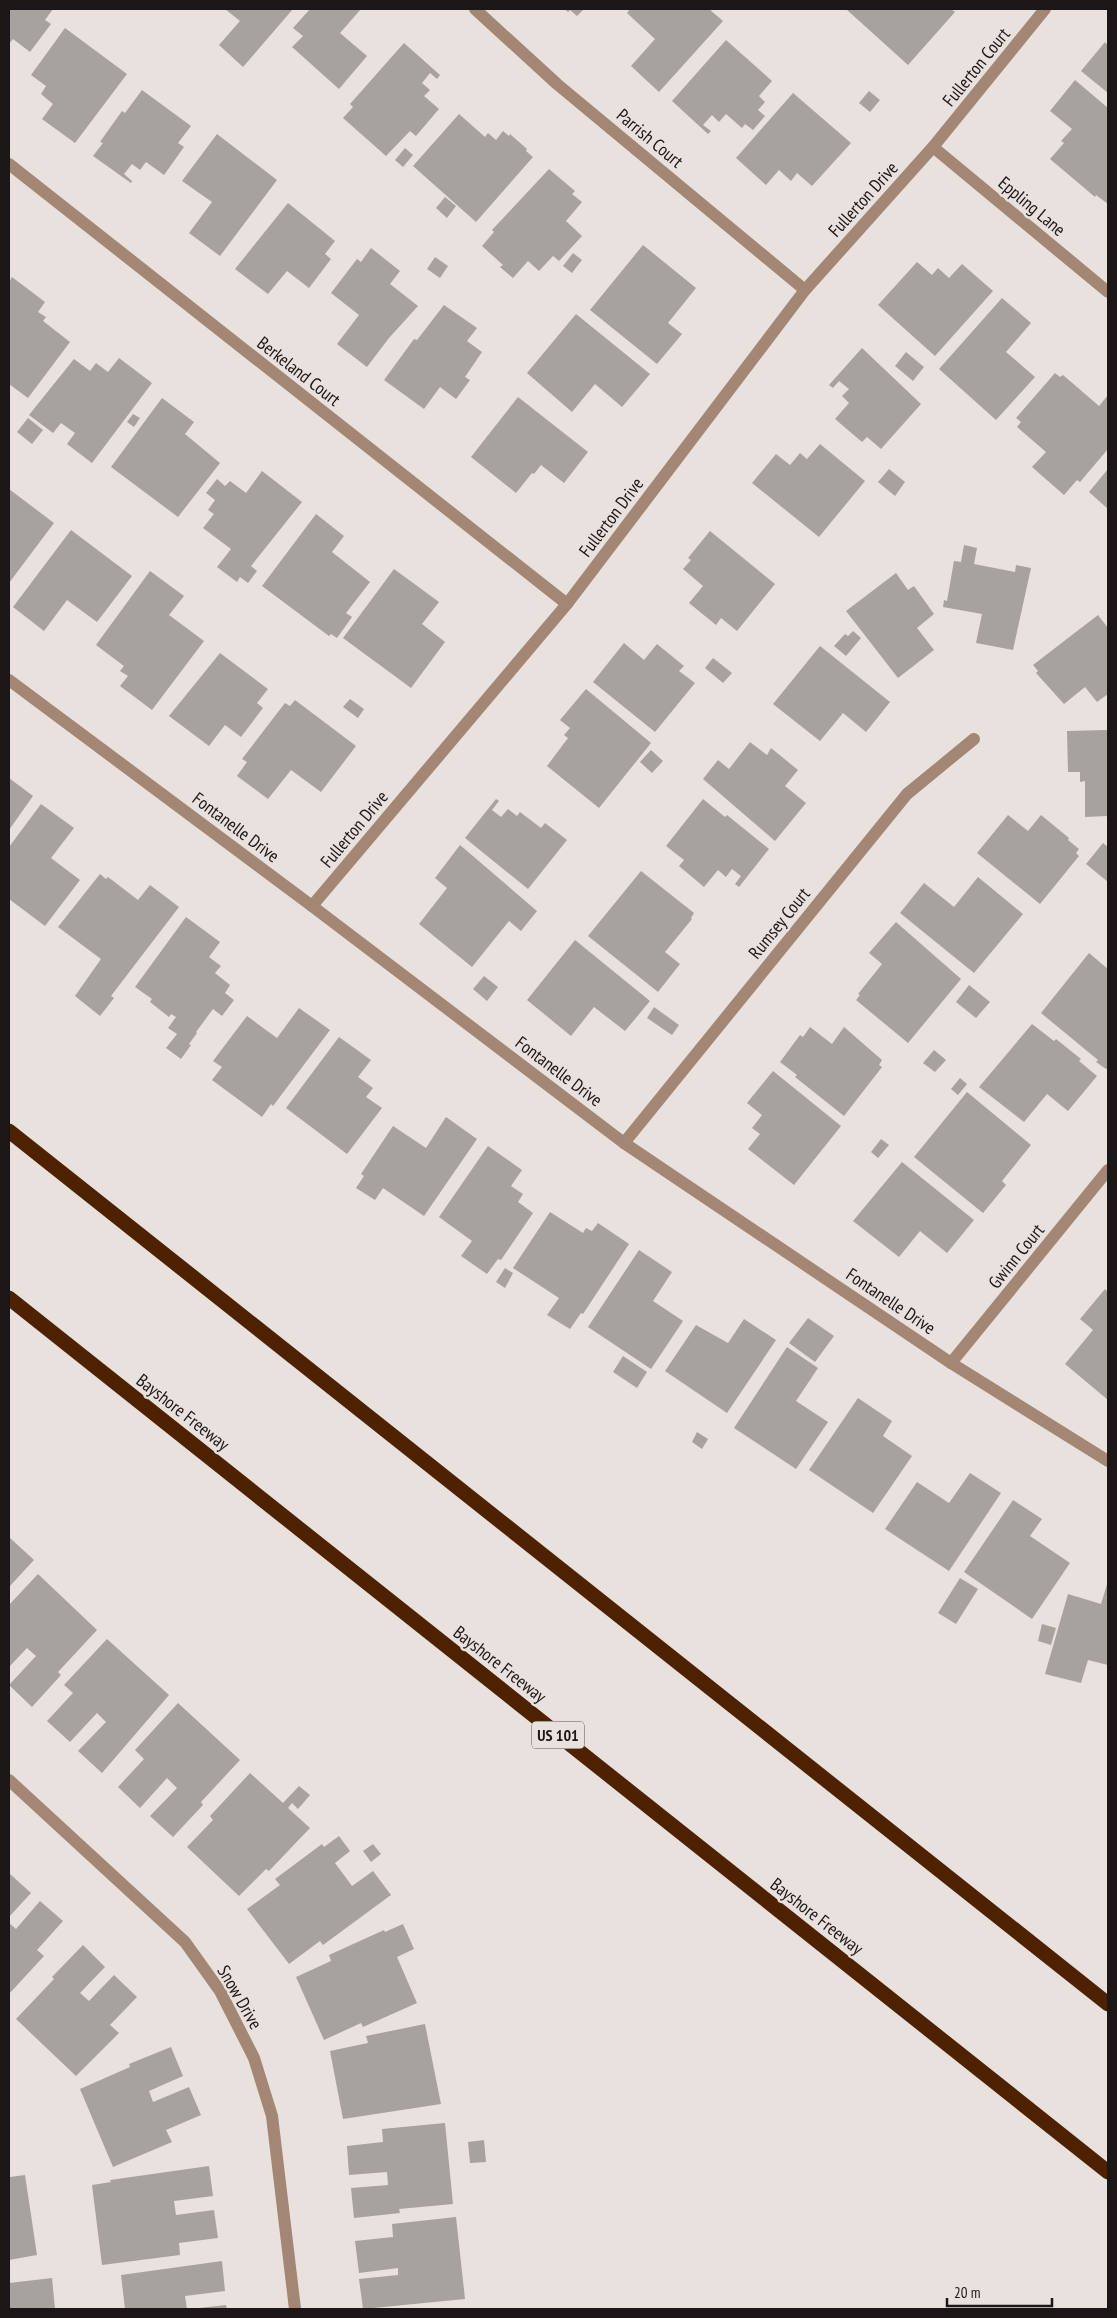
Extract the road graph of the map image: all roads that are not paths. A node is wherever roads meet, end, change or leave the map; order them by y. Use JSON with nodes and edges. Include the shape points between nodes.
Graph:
{"nodes":[{"id":1,"x":475,"y":9,"type":"edge"},
{"id":2,"x":1045,"y":9,"type":"edge"},
{"id":3,"x":934,"y":147,"type":"junction"},
{"id":4,"x":9,"y":164,"type":"edge"},
{"id":5,"x":805,"y":290,"type":"junction"},
{"id":6,"x":1108,"y":292,"type":"edge"},
{"id":7,"x":567,"y":604,"type":"junction"},
{"id":8,"x":9,"y":680,"type":"edge"},
{"id":9,"x":974,"y":739,"type":"dead end"},
{"id":10,"x":312,"y":906,"type":"junction"},
{"id":11,"x":9,"y":1131,"type":"edge"},
{"id":12,"x":624,"y":1143,"type":"junction"},
{"id":13,"x":1108,"y":1170,"type":"edge"},
{"id":14,"x":9,"y":1298,"type":"edge"},
{"id":15,"x":951,"y":1363,"type":"junction"},
{"id":16,"x":1108,"y":1461,"type":"edge"},
{"id":17,"x":9,"y":1780,"type":"edge"},
{"id":18,"x":1108,"y":2004,"type":"edge"},
{"id":19,"x":1108,"y":2172,"type":"edge"},
{"id":20,"x":295,"y":2309,"type":"edge"}],
"edges":[{"from":1,"to":5,"type":"street","name":"Parrish Court","via":[[557,84]]},
{"from":2,"to":3,"type":"street","name":"Fullerton Court"},
{"from":3,"to":5,"type":"street","name":"Fullerton Drive"},
{"from":3,"to":6,"type":"street","name":"Eppling Lane"},
{"from":4,"to":7,"type":"street","name":"Berkeland Court"},
{"from":5,"to":7,"type":"street","name":"Fullerton Drive"},
{"from":7,"to":10,"type":"street","name":"Fullerton Drive"},
{"from":8,"to":10,"type":"street","name":"Fontanelle Drive"},
{"from":9,"to":12,"type":"street","name":"Rumsey Court","via":[[907,794]]},
{"from":10,"to":12,"type":"street","name":"Fontanelle Drive"},
{"from":11,"to":18,"type":"highway"},
{"from":12,"to":15,"type":"street","name":"Fontanelle Drive"},
{"from":13,"to":15,"type":"street","name":"Gwinn Court"},
{"from":14,"to":19,"type":"highway","name":"Bayshore Freeway","number":"US 101"},
{"from":15,"to":16,"type":"street","name":"Fontanelle Drive"},
{"from":17,"to":20,"type":"street","name":"Snow Drive","via":[[184,1942],[220,1990],[254,2058],[272,2116]]}]}
